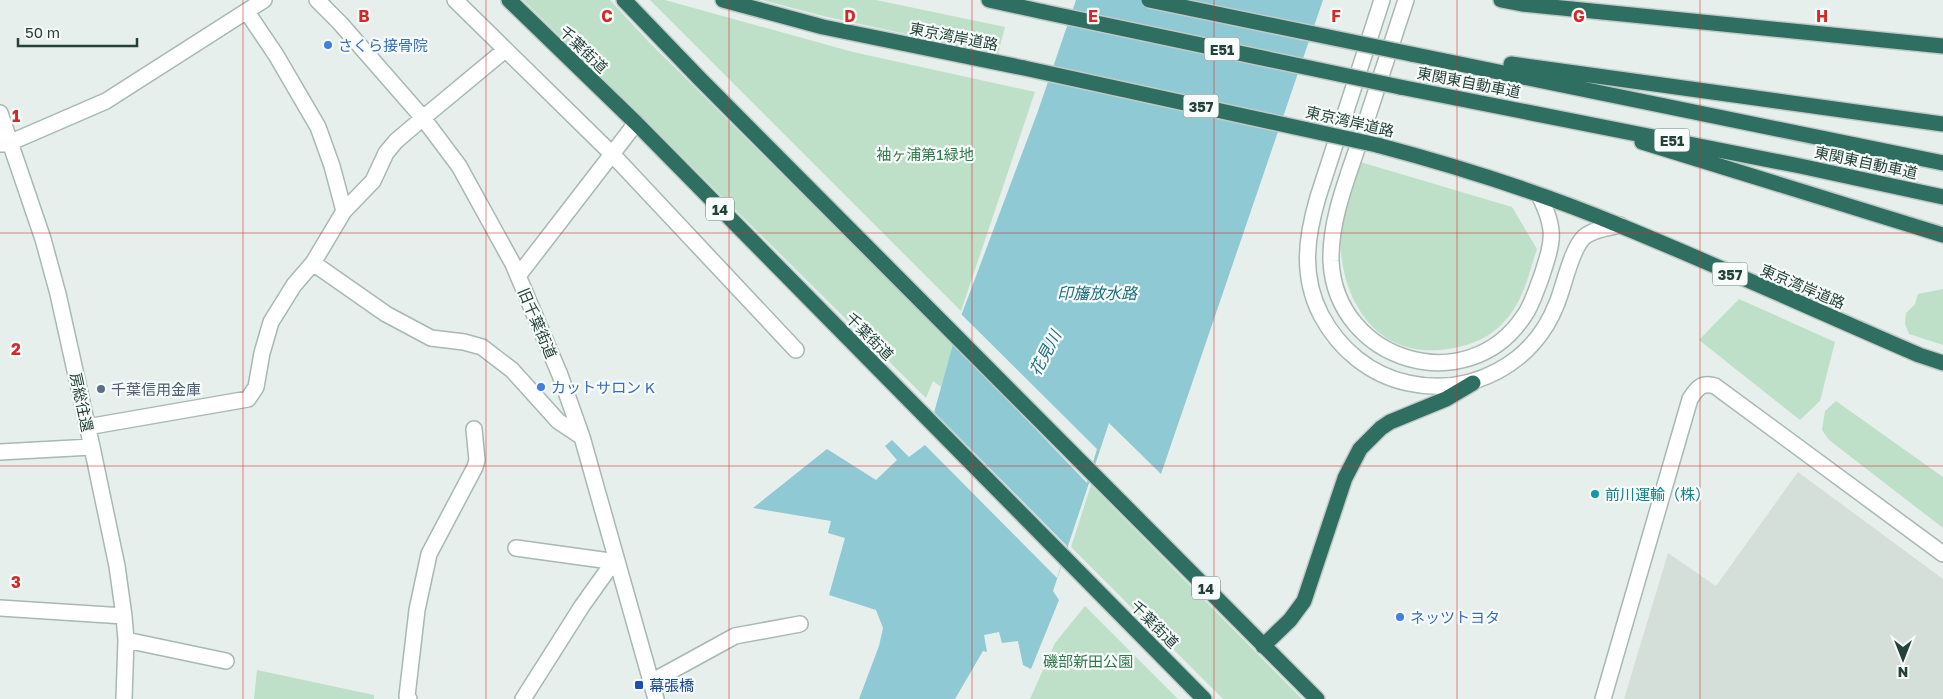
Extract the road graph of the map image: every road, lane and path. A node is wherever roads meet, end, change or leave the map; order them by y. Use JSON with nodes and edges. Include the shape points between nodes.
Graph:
{"nodes":[{"id":1,"x":264,"y":0,"type":"edge"},
{"id":2,"x":317,"y":0,"type":"edge"},
{"id":3,"x":455,"y":0,"type":"edge"},
{"id":4,"x":509,"y":0,"type":"edge"},
{"id":5,"x":723,"y":0,"type":"edge"},
{"id":6,"x":988,"y":0,"type":"edge"},
{"id":7,"x":1149,"y":0,"type":"edge"},
{"id":8,"x":1382,"y":0,"type":"edge"},
{"id":9,"x":1406,"y":0,"type":"edge"},
{"id":10,"x":1501,"y":0,"type":"edge"},
{"id":11,"x":1521,"y":2,"type":"edge"},
{"id":12,"x":628,"y":3,"type":"edge"},
{"id":13,"x":247,"y":12,"type":"junction"},
{"id":14,"x":1943,"y":46,"type":"edge"},
{"id":15,"x":505,"y":50,"type":"junction"},
{"id":16,"x":1464,"y":64,"type":"junction"},
{"id":17,"x":0,"y":113,"type":"edge"},
{"id":18,"x":423,"y":118,"type":"junction"},
{"id":19,"x":636,"y":123,"type":"junction"},
{"id":20,"x":1943,"y":124,"type":"edge"},
{"id":21,"x":1616,"y":129,"type":"junction"},
{"id":22,"x":4,"y":143,"type":"edge"},
{"id":23,"x":612,"y":154,"type":"junction"},
{"id":24,"x":1943,"y":163,"type":"edge"},
{"id":25,"x":1539,"y":195,"type":"junction"},
{"id":26,"x":1943,"y":197,"type":"edge"},
{"id":27,"x":344,"y":211,"type":"junction"},
{"id":28,"x":1620,"y":225,"type":"junction"},
{"id":29,"x":1943,"y":235,"type":"edge"},
{"id":30,"x":313,"y":263,"type":"junction"},
{"id":31,"x":518,"y":276,"type":"junction"},
{"id":32,"x":796,"y":350,"type":"dead end"},
{"id":33,"x":1943,"y":363,"type":"edge"},
{"id":34,"x":1473,"y":382,"type":"junction"},
{"id":35,"x":87,"y":427,"type":"junction"},
{"id":36,"x":474,"y":429,"type":"dead end"},
{"id":37,"x":582,"y":437,"type":"junction"},
{"id":38,"x":92,"y":447,"type":"junction"},
{"id":39,"x":0,"y":452,"type":"edge"},
{"id":40,"x":516,"y":548,"type":"dead end"},
{"id":41,"x":1943,"y":554,"type":"edge"},
{"id":42,"x":616,"y":562,"type":"junction"},
{"id":43,"x":0,"y":608,"type":"edge"},
{"id":44,"x":124,"y":616,"type":"junction"},
{"id":45,"x":800,"y":624,"type":"dead end"},
{"id":46,"x":126,"y":640,"type":"junction"},
{"id":47,"x":1263,"y":646,"type":"junction"},
{"id":48,"x":226,"y":661,"type":"dead end"},
{"id":49,"x":651,"y":682,"type":"junction"},
{"id":50,"x":124,"y":699,"type":"edge"},
{"id":51,"x":409,"y":699,"type":"edge"},
{"id":52,"x":523,"y":699,"type":"edge"},
{"id":53,"x":656,"y":699,"type":"edge"},
{"id":54,"x":1204,"y":699,"type":"edge"},
{"id":55,"x":1316,"y":699,"type":"edge"},
{"id":56,"x":1603,"y":699,"type":"edge"}],
"edges":[{"from":1,"to":13,"type":"street"},
{"from":2,"to":18,"type":"street","name":"旧千葉街道"},
{"from":3,"to":15,"type":"street"},
{"from":4,"to":19,"type":"highway","name":"千葉街道","number":"14"},
{"from":5,"to":25,"type":"highway","name":"東京湾岸道路","number":"357","bridge":true,"via":[[824,27],[1377,145],[1449,164]]},
{"from":6,"to":21,"type":"highway","name":"東関東自動車道","number":"E51","bridge":true},
{"from":7,"to":16,"type":"highway","name":"東関東自動車道","number":"E51","bridge":true},
{"from":8,"to":34,"type":"street","via":[[1309,227],[1309,278],[1321,314],[1333,334],[1348,352],[1374,370],[1396,380],[1425,386]]},
{"from":9,"to":25,"type":"street","via":[[1334,223],[1333,276],[1351,319],[1380,346],[1412,360],[1456,361],[1493,346],[1507,336],[1525,315],[1550,252],[1551,220]]},
{"from":10,"to":11,"type":"highway"},
{"from":11,"to":14,"type":"highway"},
{"from":12,"to":47,"type":"highway","number":"14"},
{"from":13,"to":22,"type":"street","via":[[106,101]]},
{"from":13,"to":27,"type":"street","via":[[318,127]]},
{"from":15,"to":18,"type":"street"},
{"from":15,"to":23,"type":"street"},
{"from":16,"to":20,"type":"highway","via":[[1501,63]]},
{"from":16,"to":24,"type":"highway","name":"東関東自動車道","number":"E51"},
{"from":17,"to":22,"type":"street","name":"房総往還"},
{"from":18,"to":27,"type":"street","via":[[386,153],[373,181]]},
{"from":18,"to":31,"type":"street","name":"旧千葉街道","via":[[459,166]]},
{"from":19,"to":23,"type":"street"},
{"from":19,"to":54,"type":"highway","name":"千葉街道","number":"14"},
{"from":21,"to":26,"type":"highway","name":"東関東自動車道","number":"E51"},
{"from":21,"to":29,"type":"highway","via":[[1639,142]]},
{"from":22,"to":35,"type":"street","name":"房総往還","via":[[43,239]]},
{"from":23,"to":31,"type":"street"},
{"from":23,"to":32,"type":"street"},
{"from":25,"to":28,"type":"highway","name":"東京湾岸道路","number":"357"},
{"from":27,"to":30,"type":"street"},
{"from":28,"to":33,"type":"highway","name":"東京湾岸道路","number":"357"},
{"from":28,"to":34,"type":"street","via":[[1599,229],[1583,238],[1552,315],[1539,337],[1507,366]]},
{"from":30,"to":35,"type":"street","via":[[294,285],[272,322],[256,388],[248,398]]},
{"from":30,"to":37,"type":"street","via":[[386,314],[431,338],[482,347],[512,370],[558,420]]},
{"from":31,"to":37,"type":"street","name":"旧千葉街道"},
{"from":34,"to":47,"type":"highway","via":[[1446,398],[1390,422],[1360,449],[1345,478],[1304,601]]},
{"from":35,"to":38,"type":"street","name":"房総往還"},
{"from":36,"to":51,"type":"street","via":[[475,467],[427,562],[417,610]]},
{"from":37,"to":42,"type":"street","name":"旧千葉街道"},
{"from":38,"to":39,"type":"street"},
{"from":38,"to":44,"type":"street","name":"房総往還"},
{"from":40,"to":42,"type":"street"},
{"from":41,"to":56,"type":"street","via":[[1716,386],[1701,385],[1690,399]]},
{"from":42,"to":49,"type":"street","name":"旧千葉街道"},
{"from":42,"to":52,"type":"street","via":[[582,606]]},
{"from":43,"to":44,"type":"street"},
{"from":44,"to":46,"type":"street","name":"房総往還"},
{"from":45,"to":49,"type":"street","via":[[735,636]]},
{"from":46,"to":48,"type":"street"},
{"from":46,"to":50,"type":"street","name":"房総往還"},
{"from":47,"to":55,"type":"highway","number":"14"},
{"from":49,"to":53,"type":"street","name":"旧千葉街道"}]}
